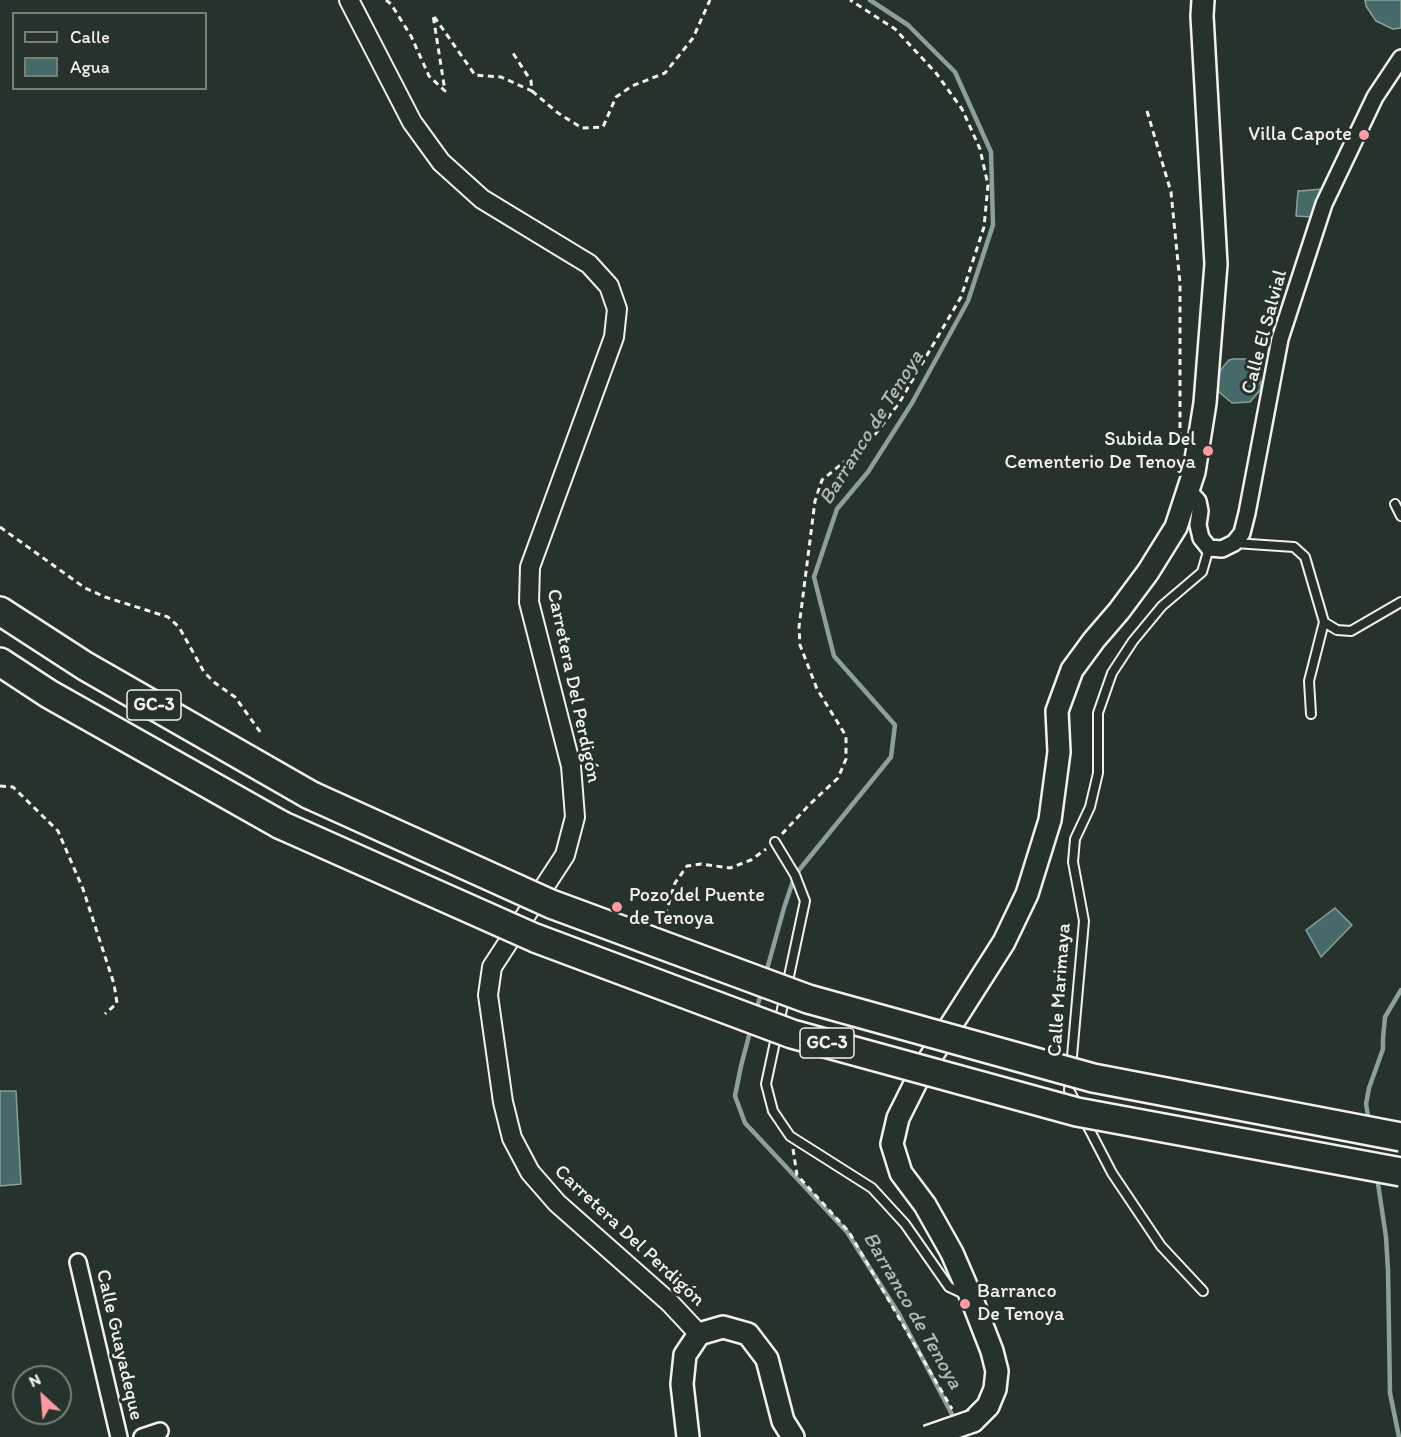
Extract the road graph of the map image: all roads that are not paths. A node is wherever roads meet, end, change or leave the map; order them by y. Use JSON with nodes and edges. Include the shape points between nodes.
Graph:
{"nodes":[{"id":1,"x":349,"y":0,"type":"edge"},
{"id":2,"x":1203,"y":0,"type":"edge"},
{"id":3,"x":1401,"y":57,"type":"edge"},
{"id":4,"x":1188,"y":490,"type":"junction"},
{"id":5,"x":1395,"y":504,"type":"dead end"},
{"id":6,"x":1401,"y":516,"type":"edge"},
{"id":7,"x":1234,"y":543,"type":"junction"},
{"id":8,"x":1209,"y":548,"type":"junction"},
{"id":9,"x":1401,"y":602,"type":"edge"},
{"id":10,"x":0,"y":611,"type":"edge"},
{"id":11,"x":1324,"y":622,"type":"junction"},
{"id":12,"x":0,"y":662,"type":"edge"},
{"id":13,"x":1311,"y":714,"type":"dead end"},
{"id":14,"x":775,"y":842,"type":"road end"},
{"id":15,"x":1401,"y":1137,"type":"edge"},
{"id":16,"x":1401,"y":1172,"type":"edge"},
{"id":17,"x":78,"y":1262,"type":"dead end"},
{"id":18,"x":1203,"y":1291,"type":"dead end"},
{"id":19,"x":971,"y":1297,"type":"junction"},
{"id":20,"x":699,"y":1335,"type":"junction"},
{"id":21,"x":160,"y":1431,"type":"dead end"},
{"id":22,"x":119,"y":1437,"type":"edge"},
{"id":23,"x":142,"y":1437,"type":"edge"},
{"id":24,"x":688,"y":1437,"type":"edge"},
{"id":25,"x":793,"y":1437,"type":"edge"},
{"id":26,"x":927,"y":1437,"type":"edge"}],
"edges":[{"from":1,"to":20,"type":"street","name":"Carretera Del Perdigón","via":[[412,122],[441,162],[482,198],[589,264],[609,286],[617,309],[615,337],[530,567],[529,602],[571,766],[575,817],[565,855],[492,967],[488,995],[502,1102],[512,1138],[530,1172],[556,1203],[670,1303]]},
{"from":2,"to":4,"type":"main road","via":[[1216,264],[1205,403]]},
{"from":3,"to":7,"type":"street","name":"Calle El Salvial","via":[[1375,97],[1324,204],[1280,339],[1242,533]]},
{"from":4,"to":8,"type":"street","via":[[1198,501],[1201,538]]},
{"from":4,"to":19,"type":"main road","via":[[1176,527],[1149,572],[1072,670],[1057,711],[1059,752],[1050,820],[1027,894],[1004,942],[920,1074],[898,1118],[892,1144],[901,1173],[925,1205]]},
{"from":5,"to":6,"type":"lane"},
{"from":7,"to":8,"type":"street","via":[[1222,549]]},
{"from":7,"to":11,"type":"lane","via":[[1294,547],[1305,557]]},
{"from":8,"to":18,"type":"lane","name":"Calle Marimaya","via":[[1202,572],[1162,606],[1133,641],[1112,673],[1098,713],[1098,773],[1090,807],[1075,839],[1073,862],[1083,921],[1069,1090],[1112,1173],[1161,1246]]},
{"from":9,"to":11,"type":"lane","via":[[1351,631],[1337,630]]},
{"from":10,"to":15,"type":"highway","number":"GC-3","bridge":true,"via":[[85,666],[310,795],[551,904],[808,999],[1094,1078]]},
{"from":11,"to":13,"type":"lane","via":[[1309,681]]},
{"from":12,"to":16,"type":"highway","number":"GC-3","bridge":true,"via":[[49,694],[281,825],[535,938],[792,1034],[1077,1112]]},
{"from":14,"to":19,"type":"lane","via":[[795,875],[804,901],[766,1084],[773,1111],[790,1136],[872,1188],[905,1224],[949,1287]]},
{"from":17,"to":22,"type":"street","name":"Calle Guayadeque"},
{"from":19,"to":26,"type":"main road","bridge":true,"via":[[992,1351],[997,1371],[995,1389],[988,1406]]},
{"from":20,"to":24,"type":"main road","via":[[685,1355],[681,1384]]},
{"from":20,"to":25,"type":"main road","via":[[723,1327],[748,1334],[767,1359],[783,1421]]},
{"from":21,"to":23,"type":"street"}]}
